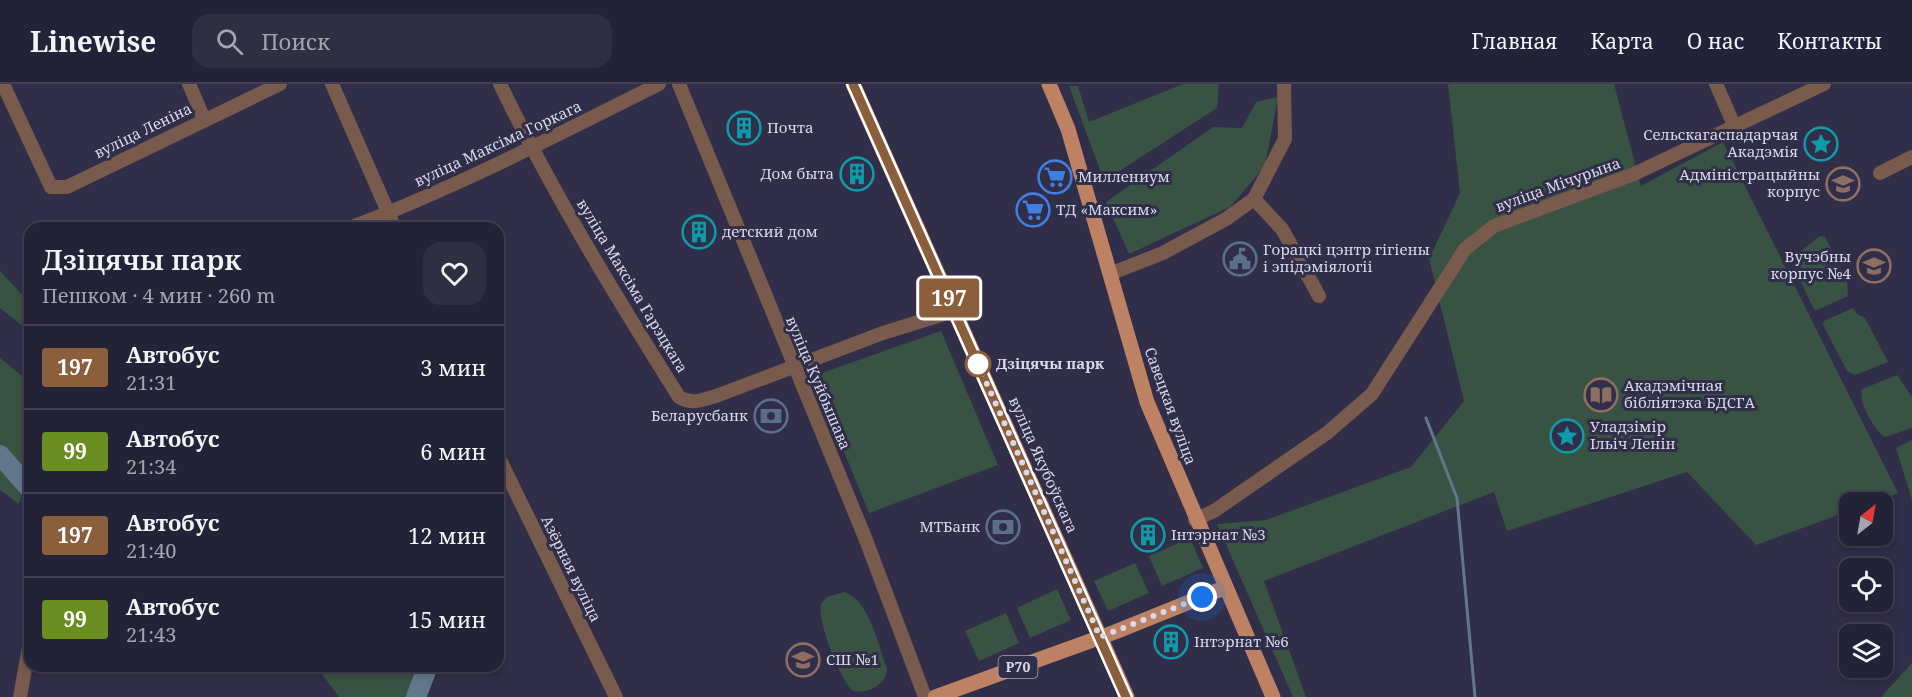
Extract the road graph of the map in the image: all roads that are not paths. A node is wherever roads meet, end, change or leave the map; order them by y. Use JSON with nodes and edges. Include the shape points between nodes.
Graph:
{"nodes":[{"id":1,"x":3,"y":84,"type":"edge"},
{"id":2,"x":189,"y":84,"type":"edge"},
{"id":3,"x":280,"y":84,"type":"edge"},
{"id":4,"x":332,"y":84,"type":"edge"},
{"id":5,"x":500,"y":84,"type":"edge"},
{"id":6,"x":659,"y":84,"type":"edge"},
{"id":7,"x":678,"y":84,"type":"edge"},
{"id":8,"x":853,"y":84,"type":"edge"},
{"id":9,"x":1049,"y":84,"type":"edge"},
{"id":10,"x":1284,"y":84,"type":"edge"},
{"id":11,"x":1716,"y":84,"type":"edge"},
{"id":12,"x":1824,"y":84,"type":"edge"},
{"id":13,"x":204,"y":119,"type":"junction"},
{"id":14,"x":1734,"y":125,"type":"junction"},
{"id":15,"x":531,"y":148,"type":"junction"},
{"id":16,"x":1912,"y":156,"type":"edge"},
{"id":17,"x":1880,"y":173,"type":"dead end"},
{"id":18,"x":1254,"y":199,"type":"junction"},
{"id":19,"x":388,"y":213,"type":"junction"},
{"id":20,"x":365,"y":222,"type":"edge"},
{"id":21,"x":392,"y":222,"type":"edge"},
{"id":22,"x":1112,"y":273,"type":"junction"},
{"id":23,"x":1319,"y":296,"type":"dead end"},
{"id":24,"x":940,"y":315,"type":"dead end"},
{"id":25,"x":793,"y":367,"type":"junction"},
{"id":26,"x":504,"y":468,"type":"edge"},
{"id":27,"x":1195,"y":520,"type":"junction"},
{"id":28,"x":1224,"y":588,"type":"junction"},
{"id":29,"x":1100,"y":637,"type":"junction"},
{"id":30,"x":25,"y":672,"type":"edge"},
{"id":31,"x":20,"y":697,"type":"edge"},
{"id":32,"x":616,"y":697,"type":"edge"},
{"id":33,"x":925,"y":697,"type":"edge"},
{"id":34,"x":935,"y":697,"type":"edge"},
{"id":35,"x":1126,"y":697,"type":"edge"},
{"id":36,"x":1272,"y":697,"type":"edge"}],
"edges":[{"from":1,"to":13,"type":"street","name":"вуліца Леніна","via":[[51,187],[67,187]]},
{"from":2,"to":13,"type":"street"},
{"from":3,"to":13,"type":"street","name":"вуліца Леніна"},
{"from":4,"to":19,"type":"street"},
{"from":5,"to":15,"type":"street","name":"вуліца Максіма Гарэцкага"},
{"from":6,"to":15,"type":"street","name":"вуліца Максіма Горкага"},
{"from":7,"to":25,"type":"street","name":"вуліца Куйбышава"},
{"from":8,"to":29,"type":"main road","name":"вуліца Якубоўскага"},
{"from":9,"to":22,"type":"main road","name":"Савецкая вуліца","via":[[1068,129]]},
{"from":10,"to":18,"type":"street","via":[[1285,139]]},
{"from":11,"to":14,"type":"street"},
{"from":12,"to":14,"type":"street","name":"вуліца Мічурына"},
{"from":14,"to":27,"type":"street","name":"вуліца Мічурына","via":[[1634,174],[1494,226],[1465,249],[1372,393],[1327,433]]},
{"from":15,"to":19,"type":"street","name":"вуліца Максіма Горкага"},
{"from":15,"to":25,"type":"street","name":"вуліца Максіма Гарэцкага","via":[[679,397],[693,403]]},
{"from":16,"to":17,"type":"street"},
{"from":18,"to":22,"type":"street","via":[[1163,253]]},
{"from":18,"to":23,"type":"street","via":[[1282,229]]},
{"from":19,"to":20,"type":"street","name":"вуліца Максіма Горкага"},
{"from":19,"to":21,"type":"street"},
{"from":22,"to":27,"type":"main road","name":"Савецкая вуліца","via":[[1132,358]]},
{"from":24,"to":25,"type":"street","name":"вуліца Максіма Гарэцкага"},
{"from":25,"to":33,"type":"street","name":"вуліца Куйбышава","via":[[866,540]]},
{"from":26,"to":32,"type":"street","name":"Азёрная вуліца"},
{"from":27,"to":28,"type":"main road","name":"Савецкая вуліца"},
{"from":28,"to":29,"type":"main road"},
{"from":28,"to":36,"type":"main road","name":"Савецкая вуліца"},
{"from":29,"to":34,"type":"main road","number":"Р70"},
{"from":29,"to":35,"type":"main road","name":"вуліца Якубоўскага"},
{"from":30,"to":31,"type":"street"}]}
